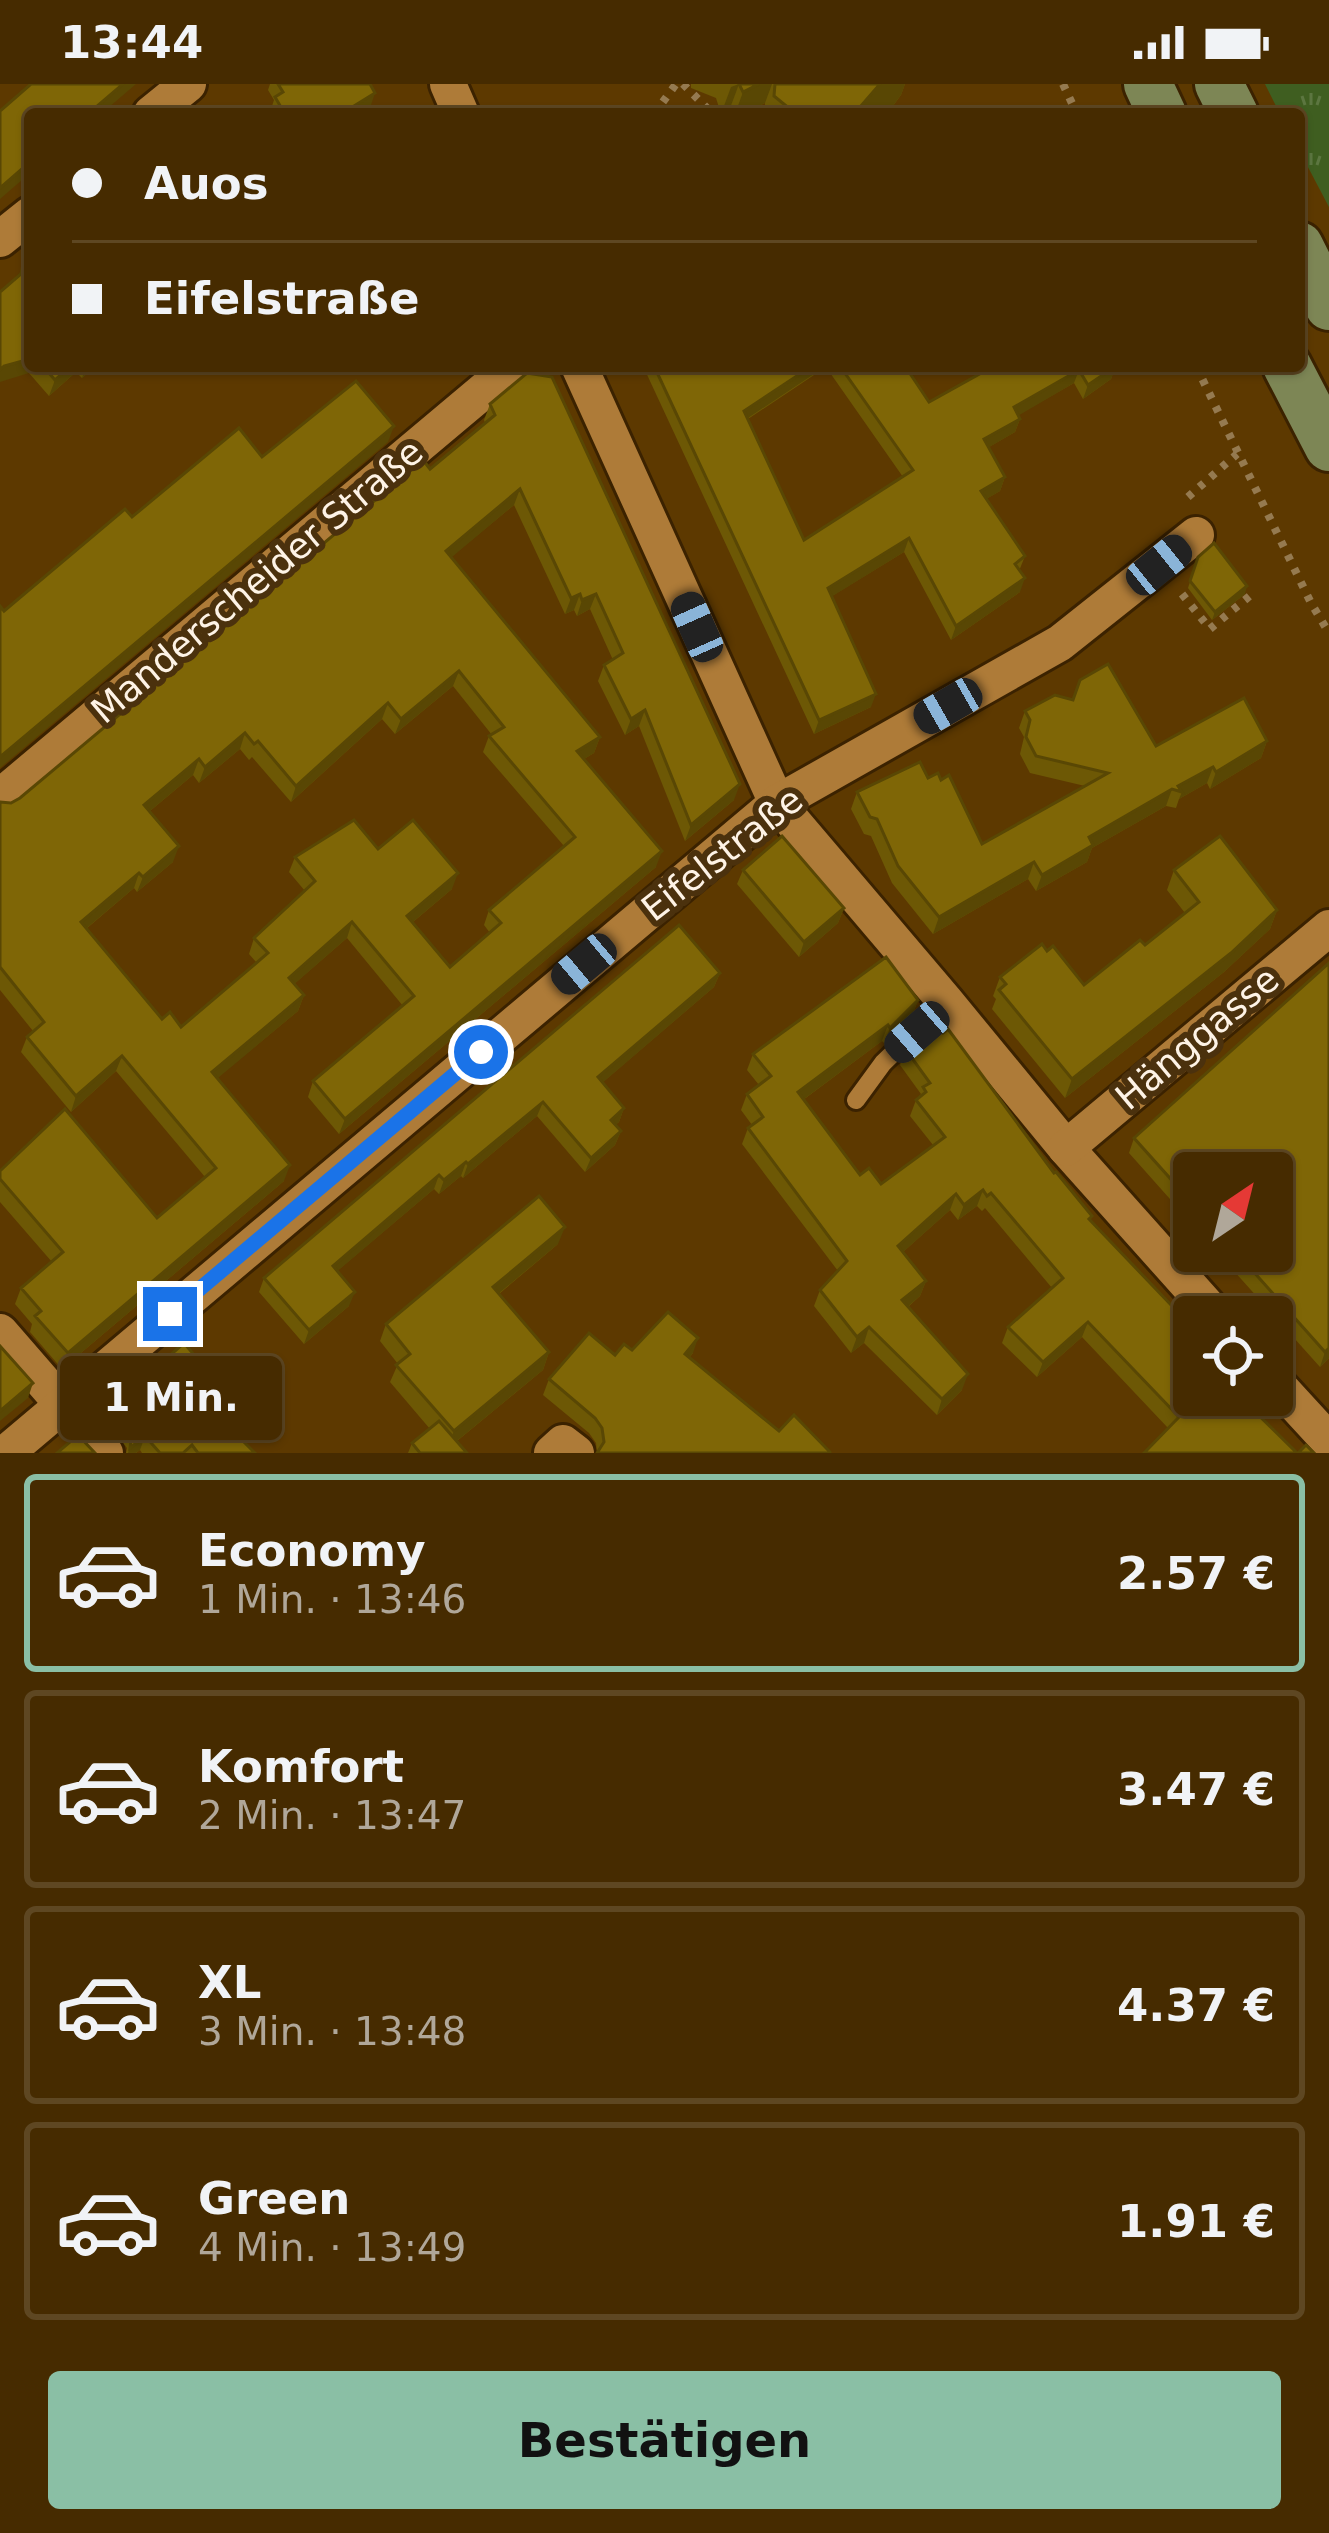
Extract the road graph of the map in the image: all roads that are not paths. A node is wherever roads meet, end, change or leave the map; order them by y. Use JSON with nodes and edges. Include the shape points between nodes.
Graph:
{"nodes":[{"id":1,"x":188,"y":84,"type":"edge"},
{"id":2,"x":159,"y":108,"type":"edge"},
{"id":3,"x":24,"y":219,"type":"edge"},
{"id":4,"x":0,"y":239,"type":"edge"},
{"id":5,"x":1305,"y":257,"type":"edge"},
{"id":6,"x":1329,"y":307,"type":"edge"},
{"id":7,"x":506,"y":372,"type":"edge"},
{"id":8,"x":582,"y":372,"type":"edge"},
{"id":9,"x":1290,"y":372,"type":"edge"},
{"id":10,"x":1329,"y":447,"type":"edge"},
{"id":11,"x":1196,"y":535,"type":"dead end"},
{"id":12,"x":0,"y":797,"type":"edge"},
{"id":13,"x":777,"y":803,"type":"junction"},
{"id":14,"x":1329,"y":928,"type":"edge"},
{"id":15,"x":946,"y":1002,"type":"junction"},
{"id":16,"x":856,"y":1100,"type":"dead end"},
{"id":17,"x":1066,"y":1148,"type":"junction"},
{"id":18,"x":1197,"y":1296,"type":"edge"},
{"id":19,"x":0,"y":1332,"type":"edge"},
{"id":20,"x":1293,"y":1402,"type":"edge"},
{"id":21,"x":62,"y":1405,"type":"junction"},
{"id":22,"x":1329,"y":1441,"type":"edge"},
{"id":23,"x":6,"y":1453,"type":"edge"},
{"id":24,"x":105,"y":1453,"type":"edge"},
{"id":25,"x":552,"y":1453,"type":"edge"},
{"id":26,"x":576,"y":1453,"type":"edge"}],
"edges":[{"from":1,"to":2,"type":"street"},
{"from":3,"to":4,"type":"street"},
{"from":5,"to":6,"type":"main road"},
{"from":7,"to":12,"type":"street","name":"Manderscheider Straße"},
{"from":8,"to":13,"type":"street"},
{"from":9,"to":10,"type":"main road"},
{"from":11,"to":13,"type":"street","name":"Eifelstraße","via":[[1060,643]]},
{"from":13,"to":15,"type":"street"},
{"from":13,"to":21,"type":"street","name":"Eifelstraße"},
{"from":14,"to":17,"type":"street","name":"Hänggasse"},
{"from":15,"to":16,"type":"lane"},
{"from":15,"to":17,"type":"street"},
{"from":17,"to":18,"type":"street"},
{"from":19,"to":21,"type":"street"},
{"from":20,"to":22,"type":"street"},
{"from":21,"to":23,"type":"street","name":"Eifelstraße"},
{"from":21,"to":24,"type":"street"},
{"from":25,"to":26,"type":"street","via":[[563,1443]]}]}
